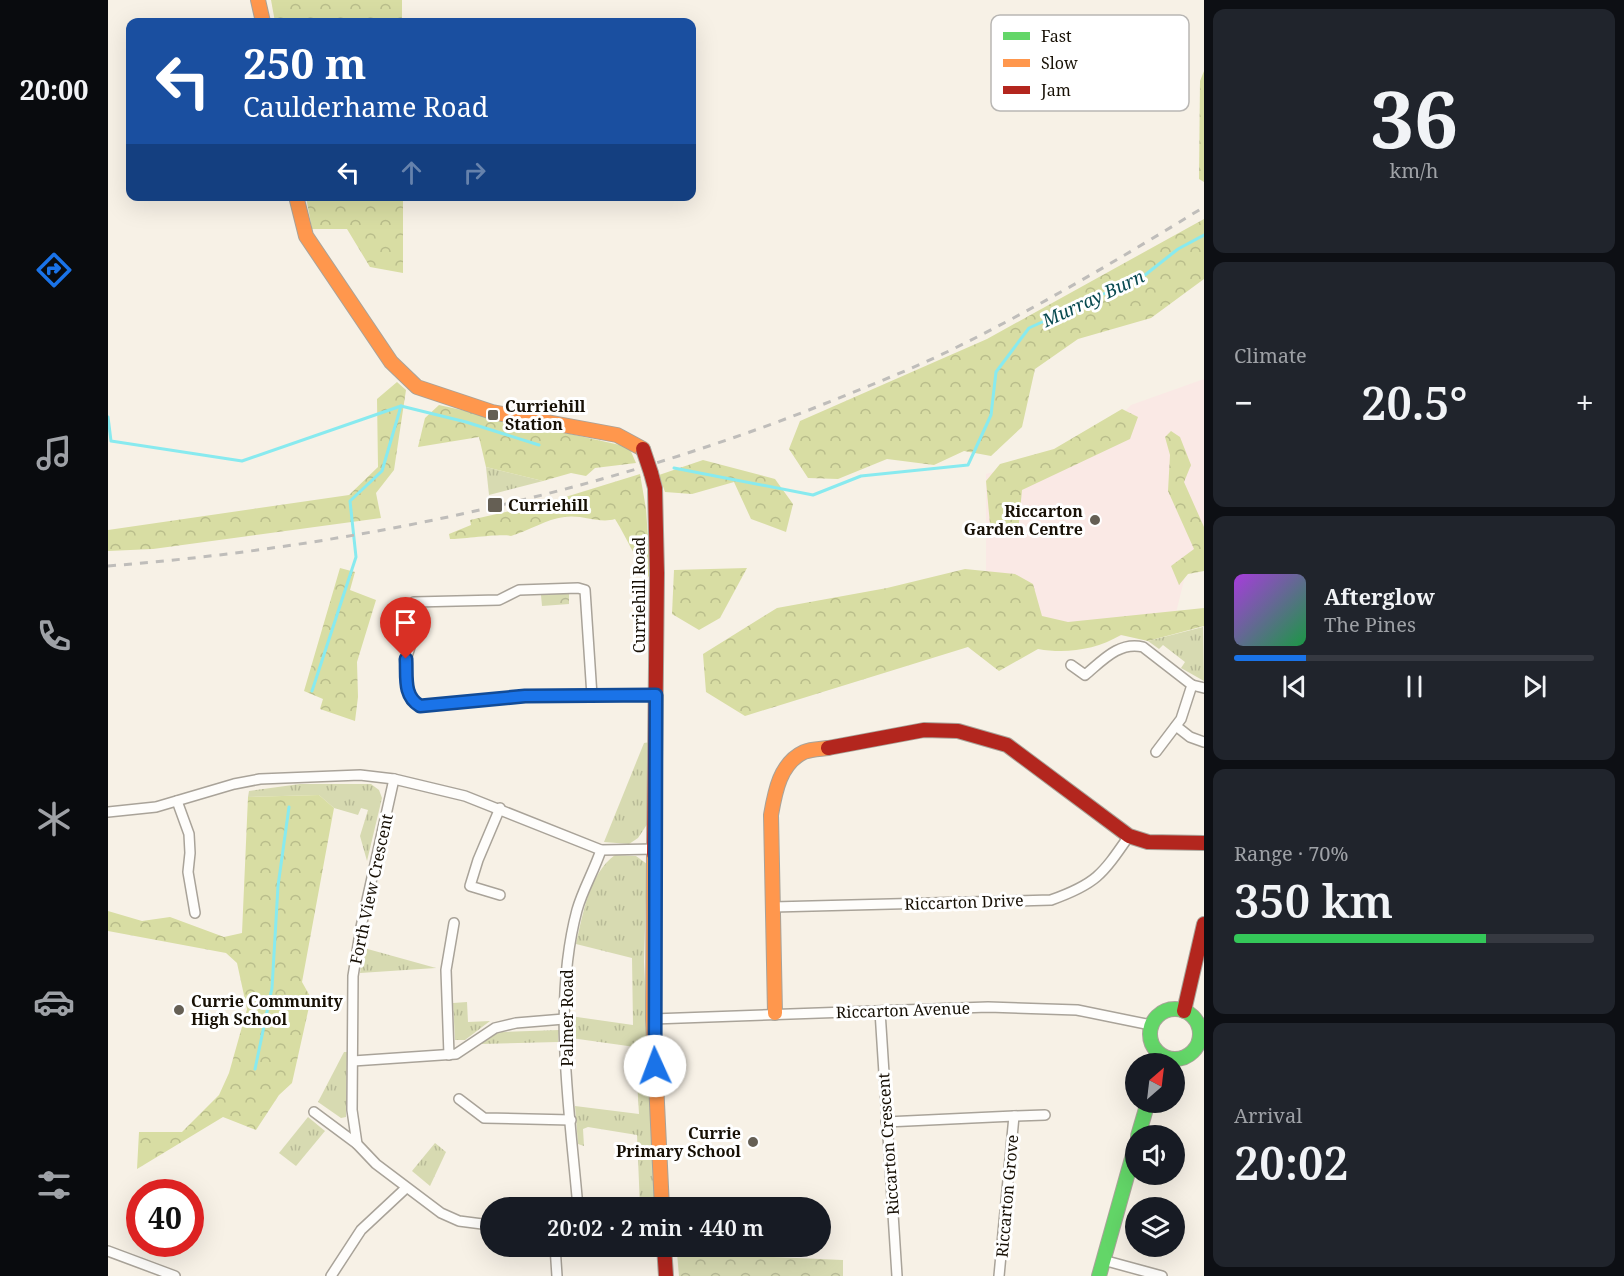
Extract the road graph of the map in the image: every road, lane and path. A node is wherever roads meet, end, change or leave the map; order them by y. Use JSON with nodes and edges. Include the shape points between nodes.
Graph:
{"nodes":[{"id":1,"x":258,"y":0,"type":"edge"},
{"id":2,"x":262,"y":18,"type":"edge"},
{"id":3,"x":297,"y":201,"type":"edge"},
{"id":4,"x":1071,"y":665,"type":"dead end"},
{"id":5,"x":1192,"y":685,"type":"junction"},
{"id":6,"x":1204,"y":688,"type":"edge"},
{"id":7,"x":656,"y":695,"type":"junction"},
{"id":8,"x":592,"y":696,"type":"junction"},
{"id":9,"x":1176,"y":726,"type":"junction"},
{"id":10,"x":1204,"y":742,"type":"edge"},
{"id":11,"x":1156,"y":752,"type":"dead end"},
{"id":12,"x":394,"y":779,"type":"junction"},
{"id":13,"x":177,"y":801,"type":"junction"},
{"id":14,"x":500,"y":808,"type":"junction"},
{"id":15,"x":108,"y":812,"type":"edge"},
{"id":16,"x":1128,"y":836,"type":"junction"},
{"id":17,"x":1204,"y":843,"type":"edge"},
{"id":18,"x":655,"y":849,"type":"junction"},
{"id":19,"x":601,"y":850,"type":"junction"},
{"id":20,"x":500,"y":895,"type":"dead end"},
{"id":21,"x":773,"y":907,"type":"junction"},
{"id":22,"x":195,"y":913,"type":"dead end"},
{"id":23,"x":454,"y":923,"type":"dead end"},
{"id":24,"x":1204,"y":926,"type":"edge"},
{"id":25,"x":879,"y":1011,"type":"junction"},
{"id":26,"x":1184,"y":1011,"type":"junction"},
{"id":27,"x":776,"y":1013,"type":"junction"},
{"id":28,"x":564,"y":1019,"type":"junction"},
{"id":29,"x":653,"y":1019,"type":"junction"},
{"id":30,"x":1151,"y":1025,"type":"junction"},
{"id":31,"x":1201,"y":1043,"type":"edge"},
{"id":32,"x":1159,"y":1053,"type":"edge"},
{"id":33,"x":449,"y":1055,"type":"junction"},
{"id":34,"x":1185,"y":1056,"type":"edge"},
{"id":35,"x":353,"y":1061,"type":"junction"},
{"id":36,"x":459,"y":1099,"type":"dead end"},
{"id":37,"x":314,"y":1113,"type":"dead end"},
{"id":38,"x":1045,"y":1115,"type":"dead end"},
{"id":39,"x":1014,"y":1116,"type":"junction"},
{"id":40,"x":571,"y":1120,"type":"junction"},
{"id":41,"x":886,"y":1122,"type":"junction"},
{"id":42,"x":357,"y":1144,"type":"junction"},
{"id":43,"x":1125,"y":1183,"type":"edge"},
{"id":44,"x":406,"y":1188,"type":"junction"},
{"id":45,"x":577,"y":1197,"type":"edge"},
{"id":46,"x":661,"y":1197,"type":"edge"},
{"id":47,"x":480,"y":1224,"type":"edge"},
{"id":48,"x":108,"y":1251,"type":"edge"},
{"id":49,"x":555,"y":1257,"type":"edge"},
{"id":50,"x":665,"y":1257,"type":"edge"},
{"id":51,"x":1103,"y":1260,"type":"junction"},
{"id":52,"x":175,"y":1276,"type":"edge"},
{"id":53,"x":330,"y":1276,"type":"edge"},
{"id":54,"x":556,"y":1276,"type":"edge"},
{"id":55,"x":666,"y":1276,"type":"edge"},
{"id":56,"x":897,"y":1276,"type":"edge"},
{"id":57,"x":999,"y":1276,"type":"edge"},
{"id":58,"x":1099,"y":1276,"type":"edge"},
{"id":59,"x":1162,"y":1276,"type":"edge"}],
"edges":[{"from":1,"to":2,"type":"street"},
{"from":3,"to":7,"type":"street","name":"Curriehill Road","bridge":true,"via":[[306,236],[391,362],[417,387],[492,412],[617,435],[643,449],[655,498]]},
{"from":4,"to":5,"type":"street","via":[[1085,675],[1119,648],[1135,645]]},
{"from":5,"to":6,"type":"street"},
{"from":5,"to":9,"type":"street","via":[[1185,712]]},
{"from":7,"to":8,"type":"street"},
{"from":7,"to":18,"type":"street","name":"Curriehill Road"},
{"from":8,"to":8,"type":"street","via":[[525,696],[420,706],[408,693],[406,659],[412,641],[414,603],[499,600],[519,590],[585,590]]},
{"from":9,"to":10,"type":"street"},
{"from":9,"to":11,"type":"street"},
{"from":12,"to":13,"type":"street","via":[[360,775],[260,779]]},
{"from":12,"to":14,"type":"street"},
{"from":12,"to":35,"type":"street","name":"Forth View Crescent","via":[[358,942],[352,1007]]},
{"from":13,"to":15,"type":"street"},
{"from":13,"to":22,"type":"street","via":[[189,834],[188,872]]},
{"from":14,"to":19,"type":"street"},
{"from":14,"to":20,"type":"street","via":[[470,886]]},
{"from":16,"to":17,"type":"street","via":[[1148,842]]},
{"from":16,"to":21,"type":"street","name":"Riccarton Drive","via":[[1107,868],[1084,888],[1051,900]]},
{"from":16,"to":21,"type":"street","via":[[1025,757],[986,737],[958,730],[924,730],[850,743],[804,753],[788,765],[776,786],[771,815]]},
{"from":18,"to":19,"type":"street"},
{"from":18,"to":29,"type":"street","name":"Curriehill Road"},
{"from":19,"to":28,"type":"street","name":"Palmer Road","via":[[577,910]]},
{"from":21,"to":27,"type":"street"},
{"from":23,"to":33,"type":"street","via":[[446,970]]},
{"from":24,"to":26,"type":"street"},
{"from":25,"to":27,"type":"street","name":"Riccarton Avenue"},
{"from":25,"to":30,"type":"street","name":"Riccarton Avenue","via":[[988,1007],[1077,1010]]},
{"from":25,"to":41,"type":"street","name":"Riccarton Crescent"},
{"from":26,"to":30,"type":"street","via":[[1162,1013]]},
{"from":26,"to":31,"type":"street","via":[[1196,1020]]},
{"from":27,"to":29,"type":"street","name":"Riccarton Avenue"},
{"from":28,"to":33,"type":"street","via":[[495,1028]]},
{"from":28,"to":40,"type":"street","name":"Palmer Road"},
{"from":29,"to":46,"type":"street","name":"Curriehill Road"},
{"from":30,"to":32,"type":"street","via":[[1151,1040]]},
{"from":31,"to":34,"type":"street"},
{"from":33,"to":35,"type":"street"},
{"from":35,"to":42,"type":"street","name":"Forth View Crescent","via":[[352,1110]]},
{"from":36,"to":40,"type":"street","via":[[484,1118]]},
{"from":37,"to":42,"type":"street"},
{"from":38,"to":39,"type":"street","name":"Riccarton Grove"},
{"from":39,"to":41,"type":"street","name":"Riccarton Grove"},
{"from":39,"to":57,"type":"street","name":"Riccarton Grove"},
{"from":40,"to":45,"type":"street","name":"Palmer Road"},
{"from":41,"to":56,"type":"street","name":"Riccarton Crescent"},
{"from":42,"to":44,"type":"street"},
{"from":43,"to":51,"type":"street"},
{"from":44,"to":47,"type":"street","via":[[441,1213]]},
{"from":44,"to":53,"type":"street","via":[[361,1230]]},
{"from":48,"to":52,"type":"street"},
{"from":49,"to":54,"type":"street"},
{"from":50,"to":55,"type":"street"},
{"from":51,"to":58,"type":"street"},
{"from":51,"to":59,"type":"street"}]}
